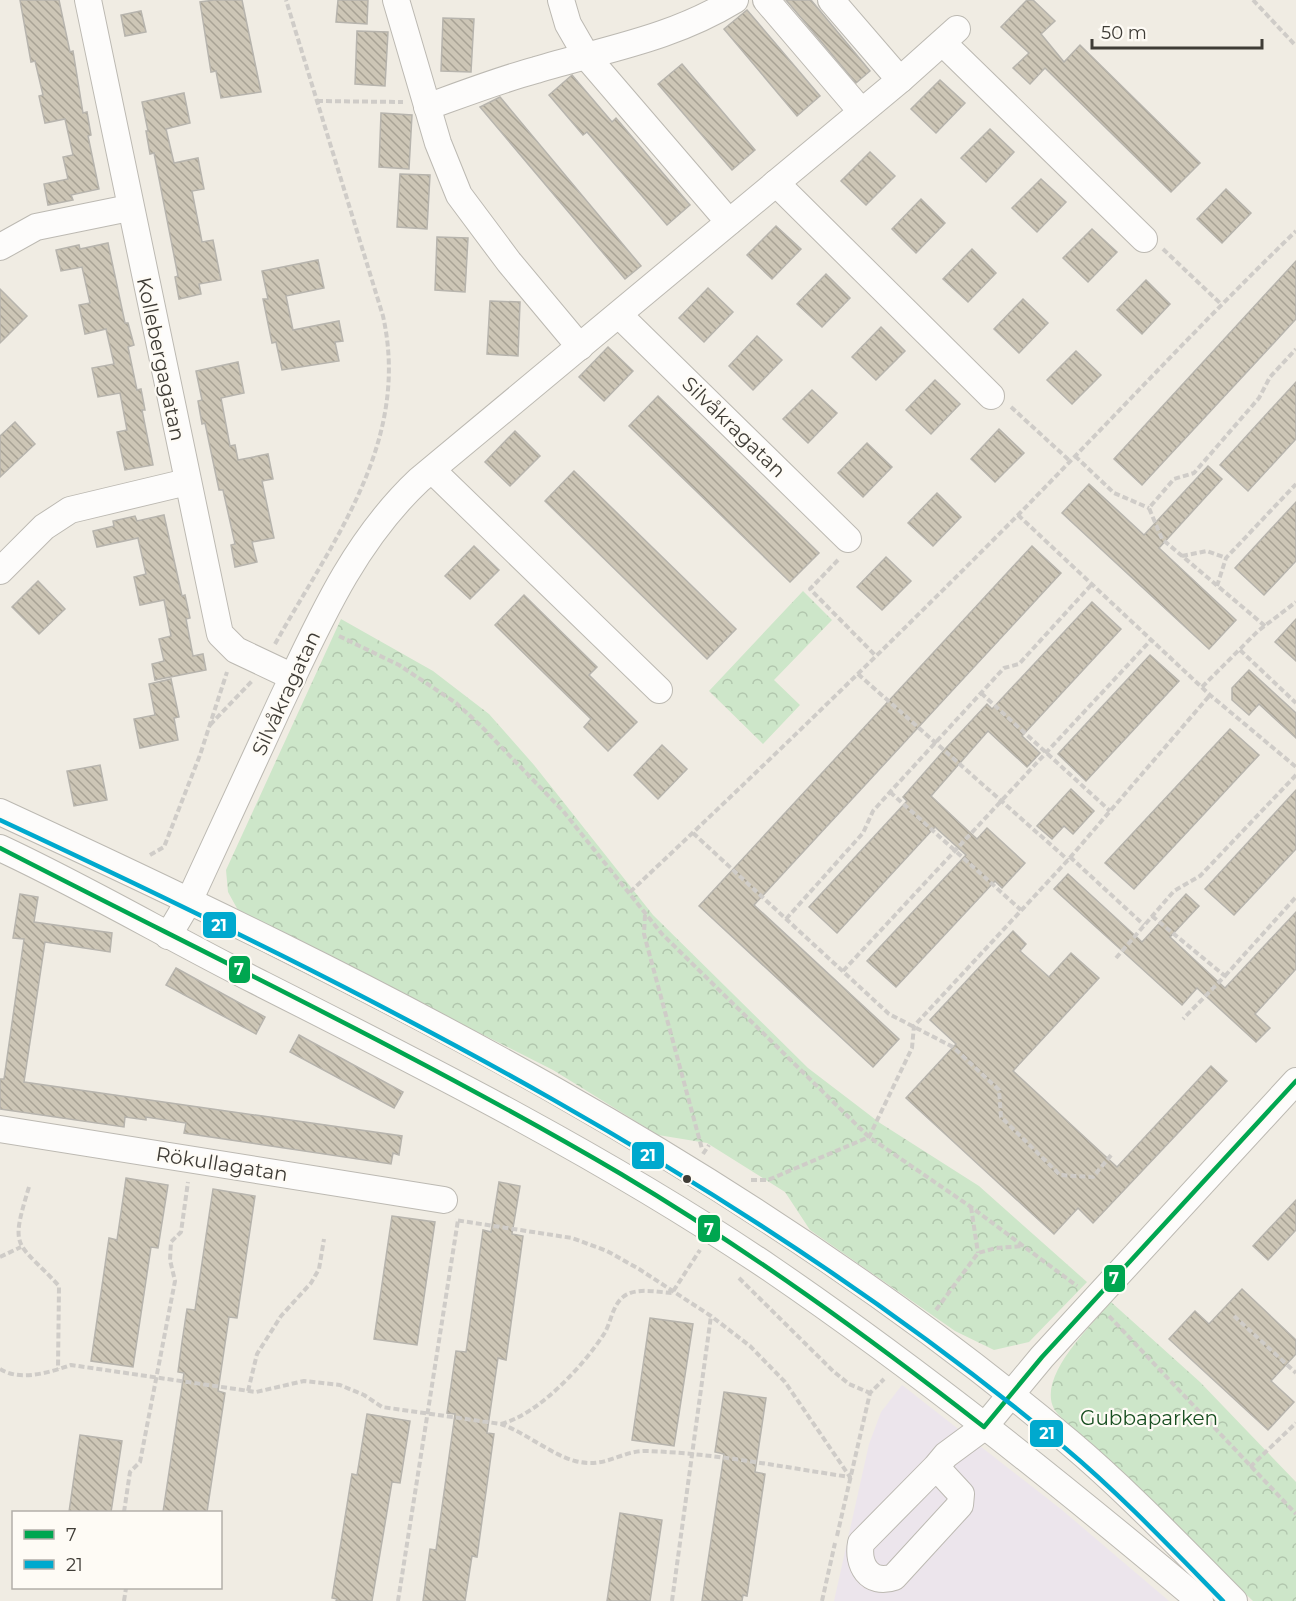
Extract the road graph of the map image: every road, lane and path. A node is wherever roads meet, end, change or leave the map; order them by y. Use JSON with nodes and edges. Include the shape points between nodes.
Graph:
{"nodes":[{"id":1,"x":88,"y":0,"type":"edge"},
{"id":2,"x":286,"y":0,"type":"edge"},
{"id":3,"x":396,"y":0,"type":"edge"},
{"id":4,"x":561,"y":0,"type":"edge"},
{"id":5,"x":735,"y":0,"type":"edge"},
{"id":6,"x":766,"y":0,"type":"edge"},
{"id":7,"x":831,"y":0,"type":"edge"},
{"id":8,"x":1253,"y":0,"type":"edge"},
{"id":9,"x":1296,"y":46,"type":"edge"},
{"id":10,"x":587,"y":57,"type":"junction"},
{"id":11,"x":900,"y":80,"type":"junction"},
{"id":12,"x":316,"y":101,"type":"junction"},
{"id":13,"x":427,"y":104,"type":"junction"},
{"id":14,"x":861,"y":111,"type":"junction"},
{"id":15,"x":776,"y":183,"type":"junction"},
{"id":16,"x":129,"y":208,"type":"junction"},
{"id":17,"x":729,"y":222,"type":"junction"},
{"id":18,"x":1296,"y":231,"type":"edge"},
{"id":19,"x":1144,"y":239,"type":"joint"},
{"id":20,"x":0,"y":247,"type":"edge"},
{"id":21,"x":1221,"y":304,"type":"junction"},
{"id":22,"x":619,"y":315,"type":"junction"},
{"id":23,"x":580,"y":347,"type":"junction"},
{"id":24,"x":1296,"y":349,"type":"edge"},
{"id":25,"x":991,"y":396,"type":"joint"},
{"id":26,"x":1075,"y":456,"type":"junction"},
{"id":27,"x":1070,"y":461,"type":"junction"},
{"id":28,"x":432,"y":470,"type":"junction"},
{"id":29,"x":187,"y":482,"type":"junction"},
{"id":30,"x":1296,"y":484,"type":"edge"},
{"id":31,"x":1149,"y":508,"type":"junction"},
{"id":32,"x":1017,"y":515,"type":"junction"},
{"id":33,"x":848,"y":539,"type":"joint"},
{"id":34,"x":1182,"y":556,"type":"junction"},
{"id":35,"x":1226,"y":558,"type":"junction"},
{"id":36,"x":0,"y":571,"type":"edge"},
{"id":37,"x":1092,"y":584,"type":"junction"},
{"id":38,"x":1217,"y":586,"type":"junction"},
{"id":39,"x":1296,"y":602,"type":"edge"},
{"id":40,"x":317,"y":626,"type":"junction"},
{"id":41,"x":1265,"y":626,"type":"junction"},
{"id":42,"x":1152,"y":640,"type":"junction"},
{"id":43,"x":236,"y":650,"type":"junction"},
{"id":44,"x":1240,"y":650,"type":"junction"},
{"id":45,"x":876,"y":656,"type":"junction"},
{"id":46,"x":858,"y":674,"type":"junction"},
{"id":47,"x":293,"y":677,"type":"junction"},
{"id":48,"x":1202,"y":687,"type":"junction"},
{"id":49,"x":659,"y":690,"type":"dead end"},
{"id":50,"x":981,"y":693,"type":"junction"},
{"id":51,"x":1210,"y":695,"type":"junction"},
{"id":52,"x":1296,"y":703,"type":"edge"},
{"id":53,"x":936,"y":742,"type":"junction"},
{"id":54,"x":1047,"y":754,"type":"junction"},
{"id":55,"x":1296,"y":767,"type":"edge"},
{"id":56,"x":1296,"y":775,"type":"edge"},
{"id":57,"x":890,"y":792,"type":"junction"},
{"id":58,"x":1002,"y":803,"type":"junction"},
{"id":59,"x":1110,"y":811,"type":"junction"},
{"id":60,"x":0,"y":812,"type":"edge"},
{"id":61,"x":693,"y":832,"type":"junction"},
{"id":62,"x":0,"y":848,"type":"edge"},
{"id":63,"x":956,"y":851,"type":"junction"},
{"id":64,"x":140,"y":855,"type":"dead end"},
{"id":65,"x":1069,"y":858,"type":"junction"},
{"id":66,"x":630,"y":892,"type":"junction"},
{"id":67,"x":1296,"y":897,"type":"edge"},
{"id":68,"x":190,"y":899,"type":"junction"},
{"id":69,"x":1021,"y":910,"type":"junction"},
{"id":70,"x":645,"y":914,"type":"junction"},
{"id":71,"x":1152,"y":916,"type":"junction"},
{"id":72,"x":786,"y":919,"type":"junction"},
{"id":73,"x":1144,"y":925,"type":"junction"},
{"id":74,"x":168,"y":936,"type":"junction"},
{"id":75,"x":1116,"y":958,"type":"dead end"},
{"id":76,"x":843,"y":971,"type":"junction"},
{"id":77,"x":1225,"y":976,"type":"junction"},
{"id":78,"x":1183,"y":1019,"type":"dead end"},
{"id":79,"x":914,"y":1026,"type":"junction"},
{"id":80,"x":1296,"y":1081,"type":"edge"},
{"id":81,"x":0,"y":1129,"type":"edge"},
{"id":82,"x":869,"y":1137,"type":"junction"},
{"id":83,"x":699,"y":1142,"type":"dead end"},
{"id":84,"x":1113,"y":1154,"type":"dead end"},
{"id":85,"x":761,"y":1180,"type":"dead end"},
{"id":86,"x":189,"y":1181,"type":"dead end"},
{"id":87,"x":29,"y":1187,"type":"dead end"},
{"id":88,"x":971,"y":1207,"type":"junction"},
{"id":89,"x":451,"y":1210,"type":"junction"},
{"id":90,"x":324,"y":1239,"type":"dead end"},
{"id":91,"x":1024,"y":1246,"type":"junction"},
{"id":92,"x":21,"y":1247,"type":"junction"},
{"id":93,"x":699,"y":1252,"type":"dead end"},
{"id":94,"x":978,"y":1253,"type":"junction"},
{"id":95,"x":0,"y":1257,"type":"edge"},
{"id":96,"x":734,"y":1274,"type":"dead end"},
{"id":97,"x":1080,"y":1289,"type":"dead end"},
{"id":98,"x":672,"y":1293,"type":"junction"},
{"id":99,"x":1106,"y":1313,"type":"dead end"},
{"id":100,"x":711,"y":1316,"type":"junction"},
{"id":101,"x":1233,"y":1316,"type":"dead end"},
{"id":102,"x":930,"y":1318,"type":"dead end"},
{"id":103,"x":0,"y":1369,"type":"edge"},
{"id":104,"x":58,"y":1370,"type":"junction"},
{"id":105,"x":891,"y":1371,"type":"dead end"},
{"id":106,"x":1295,"y":1371,"type":"edge"},
{"id":107,"x":156,"y":1378,"type":"junction"},
{"id":108,"x":248,"y":1391,"type":"junction"},
{"id":109,"x":870,"y":1393,"type":"junction"},
{"id":110,"x":1010,"y":1394,"type":"junction"},
{"id":111,"x":427,"y":1415,"type":"junction"},
{"id":112,"x":501,"y":1424,"type":"junction"},
{"id":113,"x":1296,"y":1424,"type":"edge"},
{"id":114,"x":984,"y":1427,"type":"junction"},
{"id":115,"x":692,"y":1454,"type":"junction"},
{"id":116,"x":936,"y":1467,"type":"dead end"},
{"id":117,"x":1250,"y":1467,"type":"junction"},
{"id":118,"x":850,"y":1477,"type":"junction"},
{"id":119,"x":124,"y":1511,"type":"edge"},
{"id":120,"x":1296,"y":1514,"type":"edge"},
{"id":121,"x":398,"y":1601,"type":"edge"},
{"id":122,"x":672,"y":1601,"type":"edge"},
{"id":123,"x":822,"y":1601,"type":"edge"},
{"id":124,"x":1200,"y":1601,"type":"edge"},
{"id":125,"x":1234,"y":1601,"type":"edge"}],
"edges":[{"from":1,"to":16,"type":"street","name":"Kollebergagatan"},
{"from":2,"to":12,"type":"path"},
{"from":3,"to":13,"type":"street"},
{"from":4,"to":10,"type":"street","via":[[568,24]]},
{"from":5,"to":10,"type":"street","via":[[693,24]]},
{"from":6,"to":14,"type":"street"},
{"from":7,"to":11,"type":"street"},
{"from":8,"to":9,"type":"path"},
{"from":10,"to":13,"type":"street"},
{"from":10,"to":17,"type":"street"},
{"from":11,"to":14,"type":"street","name":"Silvåkragatan"},
{"from":11,"to":19,"type":"street","name":"Silvåkragatan","via":[[950,36]]},
{"from":12,"to":13,"type":"path"},
{"from":12,"to":40,"type":"path","via":[[383,316],[391,363],[389,402],[376,452],[350,512],[292,614]]},
{"from":13,"to":23,"type":"street","via":[[459,195]]},
{"from":14,"to":15,"type":"street","name":"Silvåkragatan"},
{"from":15,"to":17,"type":"street","name":"Silvåkragatan"},
{"from":15,"to":25,"type":"street"},
{"from":16,"to":20,"type":"street","via":[[36,227]]},
{"from":16,"to":29,"type":"street","name":"Kollebergagatan"},
{"from":17,"to":22,"type":"street","name":"Silvåkragatan"},
{"from":18,"to":21,"type":"path"},
{"from":19,"to":21,"type":"path","via":[[1165,250]]},
{"from":21,"to":26,"type":"path"},
{"from":22,"to":23,"type":"street","name":"Silvåkragatan"},
{"from":22,"to":33,"type":"street","name":"Silvåkragatan"},
{"from":23,"to":28,"type":"street","name":"Silvåkragatan"},
{"from":24,"to":31,"type":"path","via":[[1194,472],[1174,479]]},
{"from":25,"to":27,"type":"path","via":[[1015,409]]},
{"from":26,"to":27,"type":"path"},
{"from":26,"to":31,"type":"path","via":[[1114,493]]},
{"from":27,"to":32,"type":"path"},
{"from":28,"to":40,"type":"street","name":"Silvåkragatan","via":[[399,498],[362,544]]},
{"from":28,"to":49,"type":"street"},
{"from":29,"to":36,"type":"street","via":[[70,510],[44,527]]},
{"from":29,"to":43,"type":"street","name":"Kollebergagatan","via":[[220,634]]},
{"from":30,"to":35,"type":"path"},
{"from":31,"to":34,"type":"path","via":[[1162,539]]},
{"from":32,"to":37,"type":"path"},
{"from":32,"to":45,"type":"path"},
{"from":33,"to":45,"type":"path","via":[[844,554],[810,589]]},
{"from":34,"to":35,"type":"path","via":[[1208,551]]},
{"from":34,"to":38,"type":"path"},
{"from":35,"to":38,"type":"path"},
{"from":37,"to":42,"type":"path"},
{"from":37,"to":50,"type":"path","via":[[1019,664],[1004,668]]},
{"from":38,"to":41,"type":"path"},
{"from":39,"to":41,"type":"path"},
{"from":40,"to":47,"type":"street","name":"Silvåkragatan"},
{"from":40,"to":66,"type":"path","via":[[399,665],[456,703],[504,747],[563,811]]},
{"from":41,"to":44,"type":"path"},
{"from":42,"to":48,"type":"path"},
{"from":42,"to":54,"type":"path"},
{"from":43,"to":47,"type":"street","name":"Kollebergagatan"},
{"from":43,"to":64,"type":"path","via":[[164,847],[157,853]]},
{"from":44,"to":48,"type":"path"},
{"from":44,"to":52,"type":"path"},
{"from":45,"to":46,"type":"path"},
{"from":46,"to":53,"type":"path"},
{"from":46,"to":61,"type":"path"},
{"from":47,"to":68,"type":"street","name":"Silvåkragatan"},
{"from":48,"to":51,"type":"path"},
{"from":50,"to":53,"type":"path"},
{"from":50,"to":54,"type":"path"},
{"from":51,"to":55,"type":"path"},
{"from":51,"to":59,"type":"path"},
{"from":53,"to":57,"type":"path"},
{"from":53,"to":58,"type":"path"},
{"from":54,"to":58,"type":"path"},
{"from":54,"to":59,"type":"path"},
{"from":56,"to":71,"type":"path","via":[[1200,876],[1174,891]]},
{"from":57,"to":63,"type":"path"},
{"from":57,"to":72,"type":"path","via":[[873,811],[863,833]]},
{"from":58,"to":63,"type":"path"},
{"from":58,"to":65,"type":"path"},
{"from":59,"to":65,"type":"path"},
{"from":60,"to":68,"type":"street"},
{"from":61,"to":66,"type":"path"},
{"from":61,"to":72,"type":"path"},
{"from":62,"to":74,"type":"street"},
{"from":63,"to":69,"type":"path"},
{"from":63,"to":76,"type":"path"},
{"from":65,"to":69,"type":"path"},
{"from":65,"to":73,"type":"path"},
{"from":66,"to":70,"type":"path"},
{"from":67,"to":77,"type":"path"},
{"from":68,"to":74,"type":"street","name":"Silvåkragatan"},
{"from":68,"to":110,"type":"street","via":[[448,1030],[648,1142],[814,1250]]},
{"from":69,"to":79,"type":"path"},
{"from":70,"to":82,"type":"path","via":[[712,986]]},
{"from":70,"to":83,"type":"path","via":[[644,934]]},
{"from":71,"to":73,"type":"path"},
{"from":71,"to":77,"type":"path"},
{"from":72,"to":76,"type":"path"},
{"from":73,"to":75,"type":"path"},
{"from":74,"to":114,"type":"street","via":[[489,1100],[622,1175],[766,1266],[861,1332]]},
{"from":76,"to":79,"type":"path","via":[[889,1014]]},
{"from":77,"to":78,"type":"path"},
{"from":79,"to":82,"type":"path","via":[[912,1048]]},
{"from":79,"to":84,"type":"path","via":[[953,1047],[999,1090],[1000,1117],[1060,1175],[1093,1177]]},
{"from":80,"to":110,"type":"street"},
{"from":81,"to":89,"type":"street","name":"Rökullagatan"},
{"from":82,"to":85,"type":"path"},
{"from":82,"to":88,"type":"path"},
{"from":86,"to":107,"type":"path","via":[[181,1232],[171,1242],[175,1281]]},
{"from":87,"to":92,"type":"path","via":[[17,1232]]},
{"from":88,"to":91,"type":"path"},
{"from":88,"to":94,"type":"path"},
{"from":89,"to":98,"type":"path","via":[[572,1238],[607,1251]]},
{"from":89,"to":111,"type":"path"},
{"from":90,"to":108,"type":"path","via":[[319,1269],[281,1316],[257,1354]]},
{"from":91,"to":94,"type":"path"},
{"from":91,"to":97,"type":"path"},
{"from":92,"to":95,"type":"path"},
{"from":92,"to":104,"type":"path","via":[[59,1286]]},
{"from":93,"to":98,"type":"path"},
{"from":94,"to":102,"type":"path"},
{"from":96,"to":109,"type":"path","via":[[833,1371]]},
{"from":98,"to":100,"type":"path"},
{"from":98,"to":112,"type":"path","via":[[634,1292],[621,1298],[606,1331],[561,1384],[515,1421]]},
{"from":99,"to":117,"type":"path"},
{"from":100,"to":115,"type":"path"},
{"from":100,"to":118,"type":"path","via":[[750,1346],[784,1382]]},
{"from":101,"to":106,"type":"path"},
{"from":103,"to":104,"type":"path","via":[[25,1375]]},
{"from":104,"to":107,"type":"path","via":[[71,1365]]},
{"from":105,"to":109,"type":"path"},
{"from":107,"to":108,"type":"path"},
{"from":107,"to":119,"type":"path","via":[[140,1462],[130,1472]]},
{"from":108,"to":111,"type":"path","via":[[304,1381],[340,1385],[382,1407]]},
{"from":109,"to":118,"type":"path"},
{"from":110,"to":114,"type":"street"},
{"from":110,"to":125,"type":"street","via":[[1071,1444]]},
{"from":111,"to":112,"type":"path"},
{"from":111,"to":121,"type":"path"},
{"from":112,"to":115,"type":"path","via":[[572,1460],[596,1465],[642,1451]]},
{"from":113,"to":117,"type":"path"},
{"from":114,"to":116,"type":"street"},
{"from":114,"to":124,"type":"street"},
{"from":115,"to":118,"type":"path"},
{"from":115,"to":122,"type":"path"},
{"from":117,"to":120,"type":"path"},
{"from":118,"to":123,"type":"path"}]}
